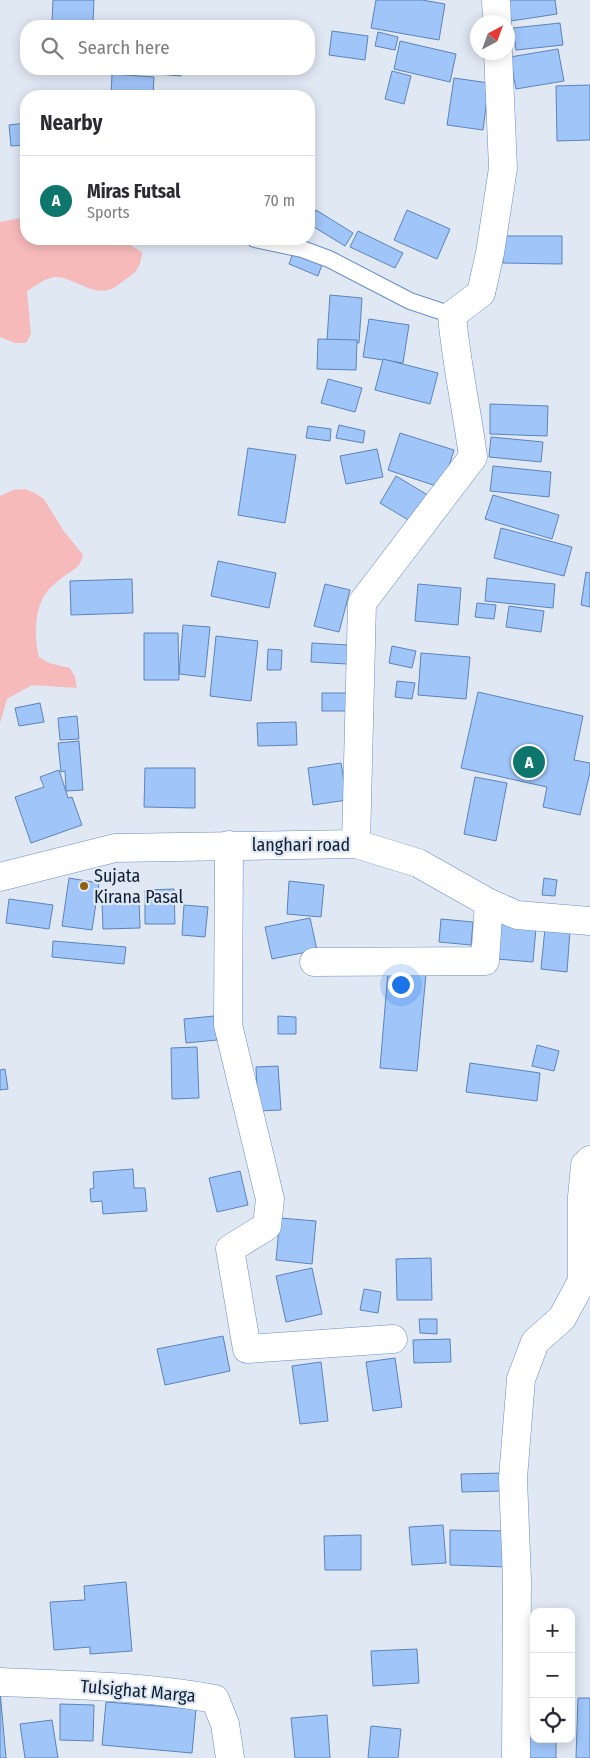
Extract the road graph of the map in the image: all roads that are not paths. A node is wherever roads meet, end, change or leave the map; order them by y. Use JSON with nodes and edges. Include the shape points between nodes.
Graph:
{"nodes":[{"id":1,"x":496,"y":0,"type":"edge"},
{"id":2,"x":497,"y":15,"type":"edge"},
{"id":3,"x":498,"y":60,"type":"edge"},
{"id":4,"x":283,"y":245,"type":"edge"},
{"id":5,"x":452,"y":315,"type":"junction"},
{"id":6,"x":356,"y":844,"type":"junction"},
{"id":7,"x":229,"y":845,"type":"junction"},
{"id":8,"x":0,"y":877,"type":"edge"},
{"id":9,"x":489,"y":903,"type":"junction"},
{"id":10,"x":590,"y":921,"type":"edge"},
{"id":11,"x":314,"y":962,"type":"dead end"},
{"id":12,"x":590,"y":1160,"type":"edge"},
{"id":13,"x":393,"y":1339,"type":"dead end"},
{"id":14,"x":0,"y":1682,"type":"edge"},
{"id":15,"x":230,"y":1758,"type":"edge"},
{"id":16,"x":516,"y":1758,"type":"edge"}],
"edges":[{"from":1,"to":2,"type":"street"},
{"from":3,"to":5,"type":"street","via":[[503,168],[490,253],[481,293]]},
{"from":4,"to":5,"type":"lane","via":[[329,258],[410,301]]},
{"from":5,"to":6,"type":"street","via":[[473,457],[362,603]]},
{"from":6,"to":7,"type":"street","name":"langhari road"},
{"from":6,"to":9,"type":"street","name":"langhari road","via":[[418,863]]},
{"from":7,"to":8,"type":"street","name":"langhari road","via":[[115,848]]},
{"from":7,"to":13,"type":"street","via":[[228,1025],[270,1199],[267,1226],[230,1249],[247,1348]]},
{"from":9,"to":10,"type":"street","name":"langhari road","via":[[517,915]]},
{"from":9,"to":11,"type":"street","via":[[485,961]]},
{"from":12,"to":16,"type":"street","via":[[585,1166],[582,1198],[582,1280],[562,1318],[535,1342],[521,1379],[513,1478],[517,1580]]},
{"from":14,"to":15,"type":"street","name":"Tulsighat Marga","via":[[120,1687],[215,1699],[225,1724]]}]}
